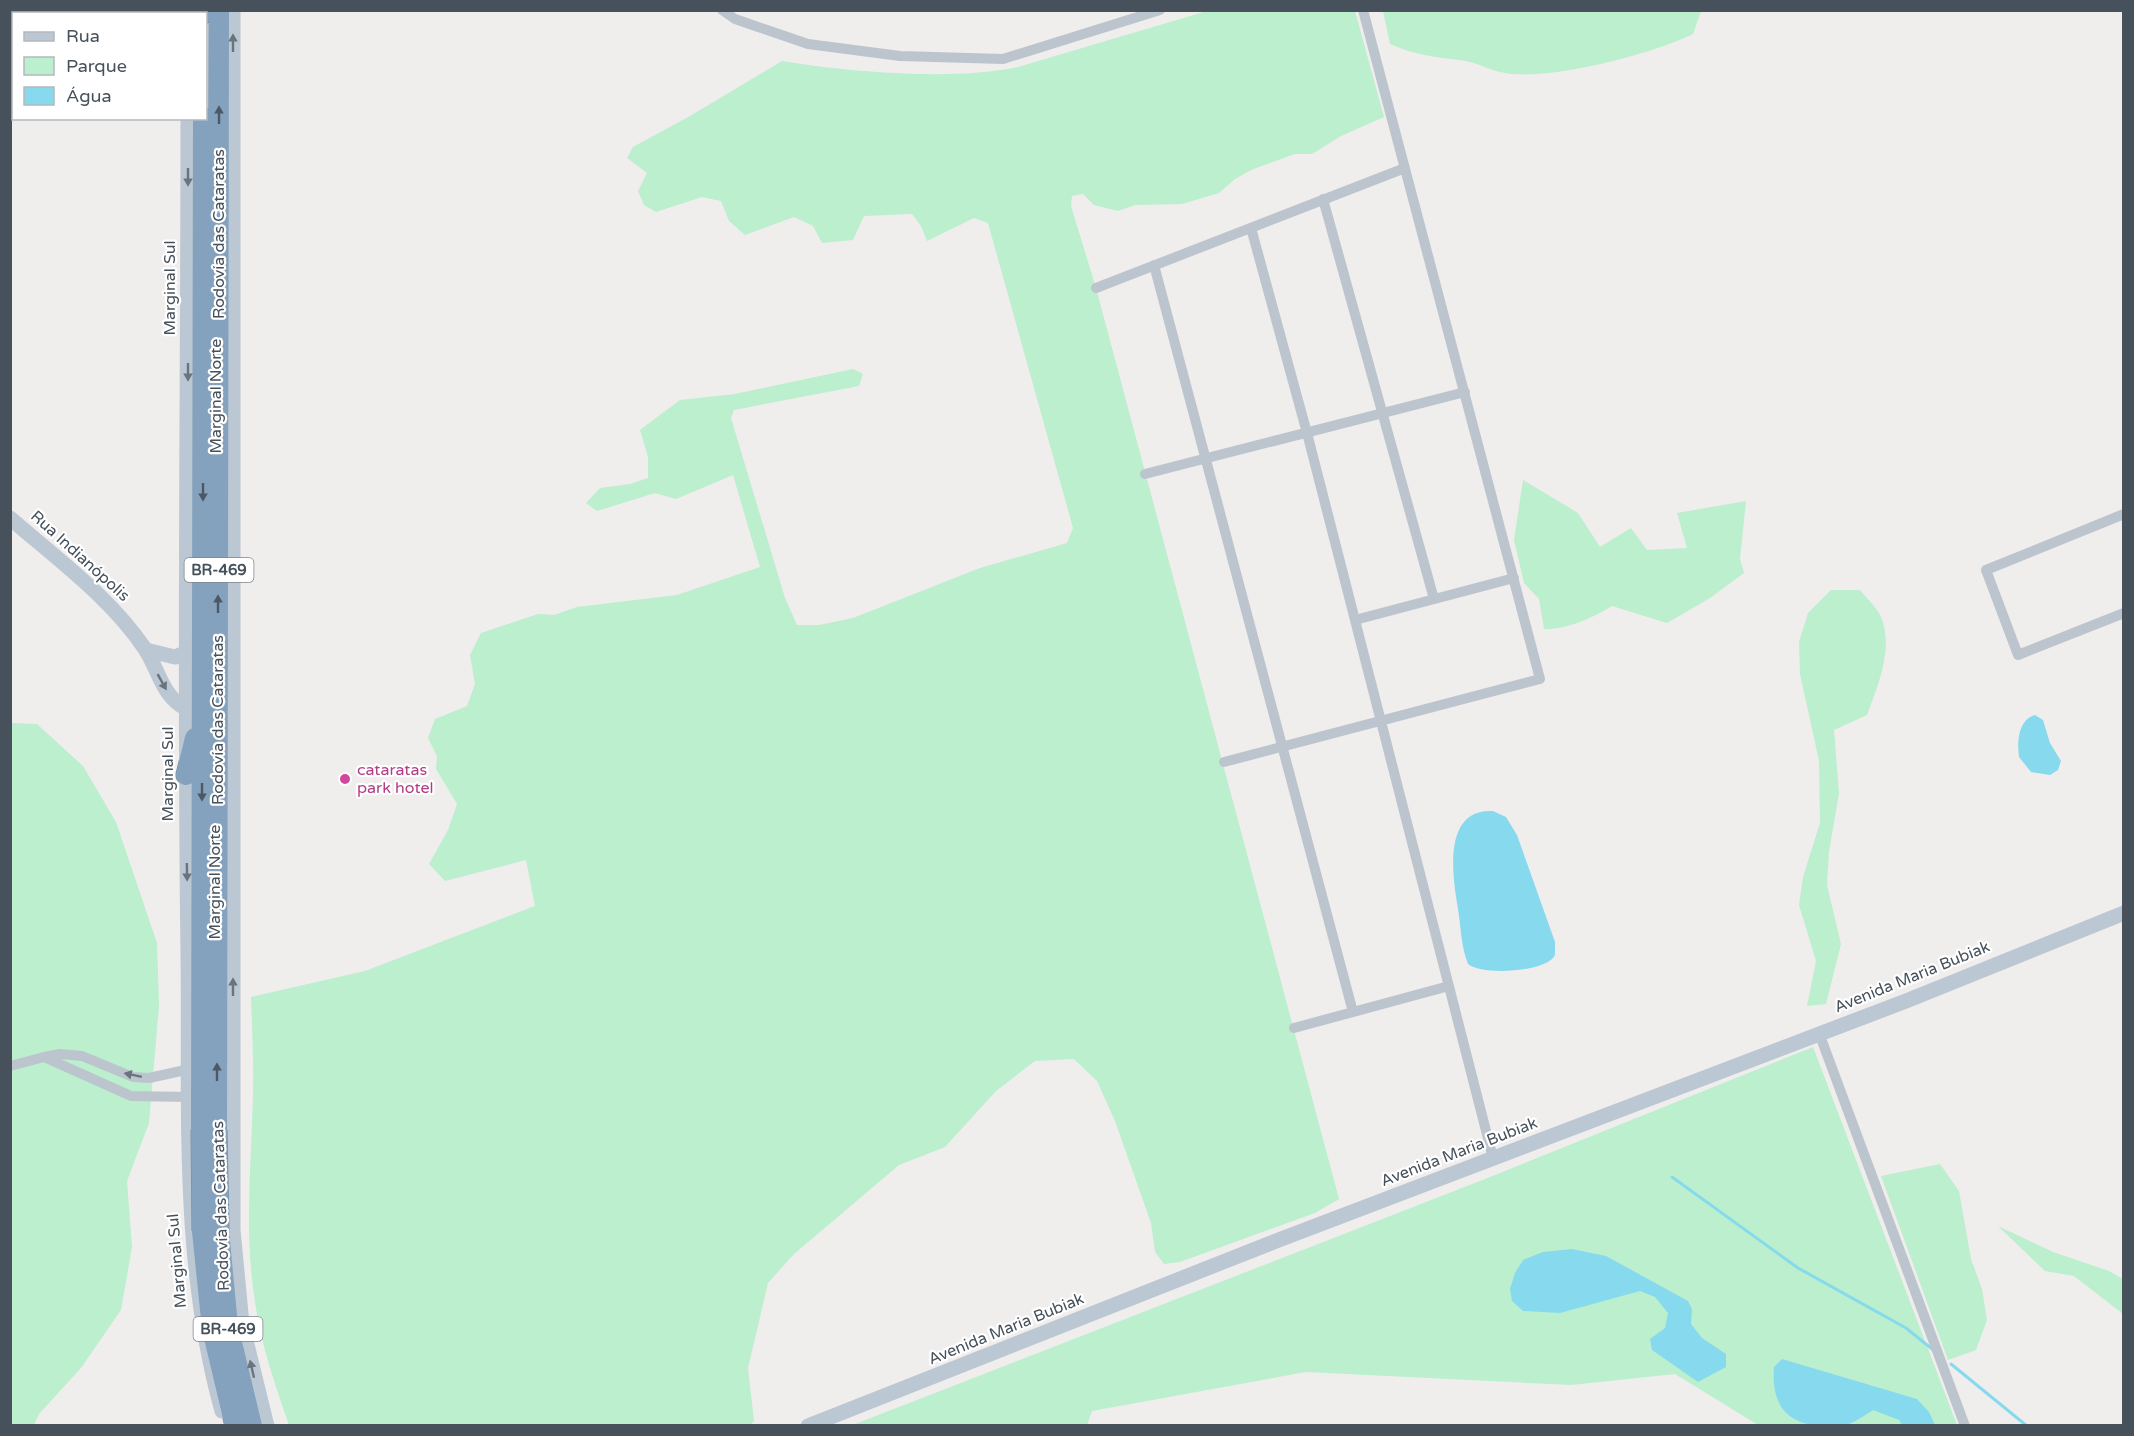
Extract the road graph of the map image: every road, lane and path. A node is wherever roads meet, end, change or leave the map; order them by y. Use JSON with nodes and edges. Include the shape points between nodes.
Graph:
{"nodes":[{"id":1,"x":219,"y":10,"type":"edge"},
{"id":2,"x":233,"y":10,"type":"edge"},
{"id":3,"x":722,"y":10,"type":"edge"},
{"id":4,"x":1160,"y":10,"type":"edge"},
{"id":5,"x":1363,"y":10,"type":"edge"},
{"id":6,"x":188,"y":120,"type":"edge"},
{"id":7,"x":203,"y":120,"type":"edge"},
{"id":8,"x":1405,"y":168,"type":"junction"},
{"id":9,"x":1323,"y":200,"type":"junction"},
{"id":10,"x":1251,"y":228,"type":"junction"},
{"id":11,"x":1154,"y":266,"type":"junction"},
{"id":12,"x":1096,"y":288,"type":"dead end"},
{"id":13,"x":1465,"y":392,"type":"junction"},
{"id":14,"x":1382,"y":413,"type":"junction"},
{"id":15,"x":1306,"y":433,"type":"junction"},
{"id":16,"x":1205,"y":458,"type":"junction"},
{"id":17,"x":1145,"y":474,"type":"dead end"},
{"id":18,"x":2124,"y":514,"type":"edge"},
{"id":19,"x":10,"y":518,"type":"edge"},
{"id":20,"x":1514,"y":578,"type":"junction"},
{"id":21,"x":1434,"y":599,"type":"junction"},
{"id":22,"x":2124,"y":614,"type":"edge"},
{"id":23,"x":1355,"y":620,"type":"junction"},
{"id":24,"x":218,"y":640,"type":"junction"},
{"id":25,"x":146,"y":650,"type":"junction"},
{"id":26,"x":185,"y":653,"type":"junction"},
{"id":27,"x":233,"y":706,"type":"junction"},
{"id":28,"x":194,"y":709,"type":"junction"},
{"id":29,"x":1381,"y":721,"type":"junction"},
{"id":30,"x":1282,"y":747,"type":"junction"},
{"id":31,"x":1224,"y":762,"type":"dead end"},
{"id":32,"x":186,"y":775,"type":"joint"},
{"id":33,"x":2124,"y":913,"type":"edge"},
{"id":34,"x":1449,"y":986,"type":"junction"},
{"id":35,"x":1353,"y":1012,"type":"junction"},
{"id":36,"x":1294,"y":1028,"type":"dead end"},
{"id":37,"x":1819,"y":1033,"type":"junction"},
{"id":38,"x":44,"y":1057,"type":"junction"},
{"id":39,"x":10,"y":1066,"type":"edge"},
{"id":40,"x":190,"y":1069,"type":"junction"},
{"id":41,"x":189,"y":1097,"type":"junction"},
{"id":42,"x":209,"y":1130,"type":"junction"},
{"id":43,"x":189,"y":1150,"type":"junction"},
{"id":44,"x":232,"y":1151,"type":"junction"},
{"id":45,"x":1493,"y":1158,"type":"junction"},
{"id":46,"x":190,"y":1212,"type":"junction"},
{"id":47,"x":233,"y":1212,"type":"junction"},
{"id":48,"x":211,"y":1230,"type":"junction"},
{"id":49,"x":226,"y":1425,"type":"edge"},
{"id":50,"x":235,"y":1425,"type":"edge"},
{"id":51,"x":252,"y":1425,"type":"edge"},
{"id":52,"x":267,"y":1425,"type":"edge"},
{"id":53,"x":808,"y":1425,"type":"edge"},
{"id":54,"x":1965,"y":1425,"type":"edge"}],
"edges":[{"from":24,"to":1,"type":"highway","name":"Rodovía das Cataratas","number":"BR-469","one_way":true},
{"from":27,"to":2,"type":"street","name":"Marginal Norte","one_way":true},
{"from":3,"to":4,"type":"street","via":[[735,19],[808,44],[900,56],[1003,59]]},
{"from":5,"to":8,"type":"street"},
{"from":6,"to":26,"type":"street","name":"Marginal Sul","number":"BR-469","one_way":true},
{"from":7,"to":28,"type":"highway","name":"Rodovía das Cataratas","number":"BR-469","one_way":true},
{"from":8,"to":9,"type":"street"},
{"from":8,"to":13,"type":"street"},
{"from":9,"to":10,"type":"street"},
{"from":9,"to":14,"type":"street"},
{"from":10,"to":11,"type":"street"},
{"from":10,"to":15,"type":"street"},
{"from":11,"to":12,"type":"street"},
{"from":11,"to":16,"type":"street"},
{"from":13,"to":14,"type":"street"},
{"from":13,"to":20,"type":"street"},
{"from":14,"to":15,"type":"street"},
{"from":14,"to":21,"type":"street"},
{"from":15,"to":16,"type":"street"},
{"from":15,"to":23,"type":"street"},
{"from":16,"to":17,"type":"street"},
{"from":16,"to":30,"type":"street"},
{"from":18,"to":22,"type":"street","via":[[1986,570],[2018,655]]},
{"from":19,"to":25,"type":"street","name":"Rua Indianópolis","via":[[114,609]]},
{"from":20,"to":21,"type":"street"},
{"from":20,"to":29,"type":"street","via":[[1540,679]]},
{"from":21,"to":23,"type":"street"},
{"from":23,"to":29,"type":"street"},
{"from":24,"to":27,"type":"highway"},
{"from":42,"to":24,"type":"highway","name":"Rodovía das Cataratas","number":"BR-469","one_way":true},
{"from":25,"to":26,"type":"street","via":[[175,657]]},
{"from":25,"to":28,"type":"street","name":"Rua Indianópolis","one_way":true,"via":[[173,702]]},
{"from":26,"to":28,"type":"street","name":"Marginal Sul","number":"BR-469"},
{"from":44,"to":27,"type":"street","name":"Marginal Norte","one_way":true},
{"from":28,"to":32,"type":"highway"},
{"from":28,"to":42,"type":"highway","name":"Rodovía das Cataratas","number":"BR-469","one_way":true},
{"from":29,"to":30,"type":"street"},
{"from":29,"to":34,"type":"street"},
{"from":30,"to":31,"type":"street"},
{"from":30,"to":35,"type":"street"},
{"from":32,"to":40,"type":"street","name":"Marginal Sul","number":"BR-469","one_way":true},
{"from":33,"to":37,"type":"street","name":"Avenida Maria Bubiak"},
{"from":34,"to":35,"type":"street"},
{"from":34,"to":45,"type":"street"},
{"from":35,"to":36,"type":"street"},
{"from":37,"to":45,"type":"street","name":"Avenida Maria Bubiak"},
{"from":37,"to":54,"type":"street"},
{"from":38,"to":39,"type":"street"},
{"from":40,"to":38,"type":"street","one_way":true,"via":[[148,1078],[133,1077],[82,1056]]},
{"from":38,"to":41,"type":"street","via":[[131,1096]]},
{"from":40,"to":41,"type":"street","name":"Marginal Sul","number":"BR-469"},
{"from":41,"to":43,"type":"street","name":"Marginal Sul","number":"BR-469"},
{"from":42,"to":48,"type":"highway","name":"Rodovía das Cataratas","number":"BR-469","bridge":true},
{"from":43,"to":44,"type":"street"},
{"from":43,"to":46,"type":"street","name":"Marginal Sul","number":"BR-469"},
{"from":44,"to":47,"type":"street","name":"Marginal Norte"},
{"from":45,"to":53,"type":"street","name":"Avenida Maria Bubiak"},
{"from":46,"to":47,"type":"street"},
{"from":46,"to":49,"type":"street","name":"Marginal Sul","number":"BR-469","via":[[201,1319]]},
{"from":52,"to":47,"type":"street","name":"Marginal Norte","one_way":true,"via":[[242,1324]]},
{"from":48,"to":50,"type":"highway","name":"Rodovía das Cataratas","number":"BR-469","via":[[212,1329]]},
{"from":48,"to":51,"type":"highway","name":"Rodovía das Cataratas","number":"BR-469","via":[[228,1326]]}]}
